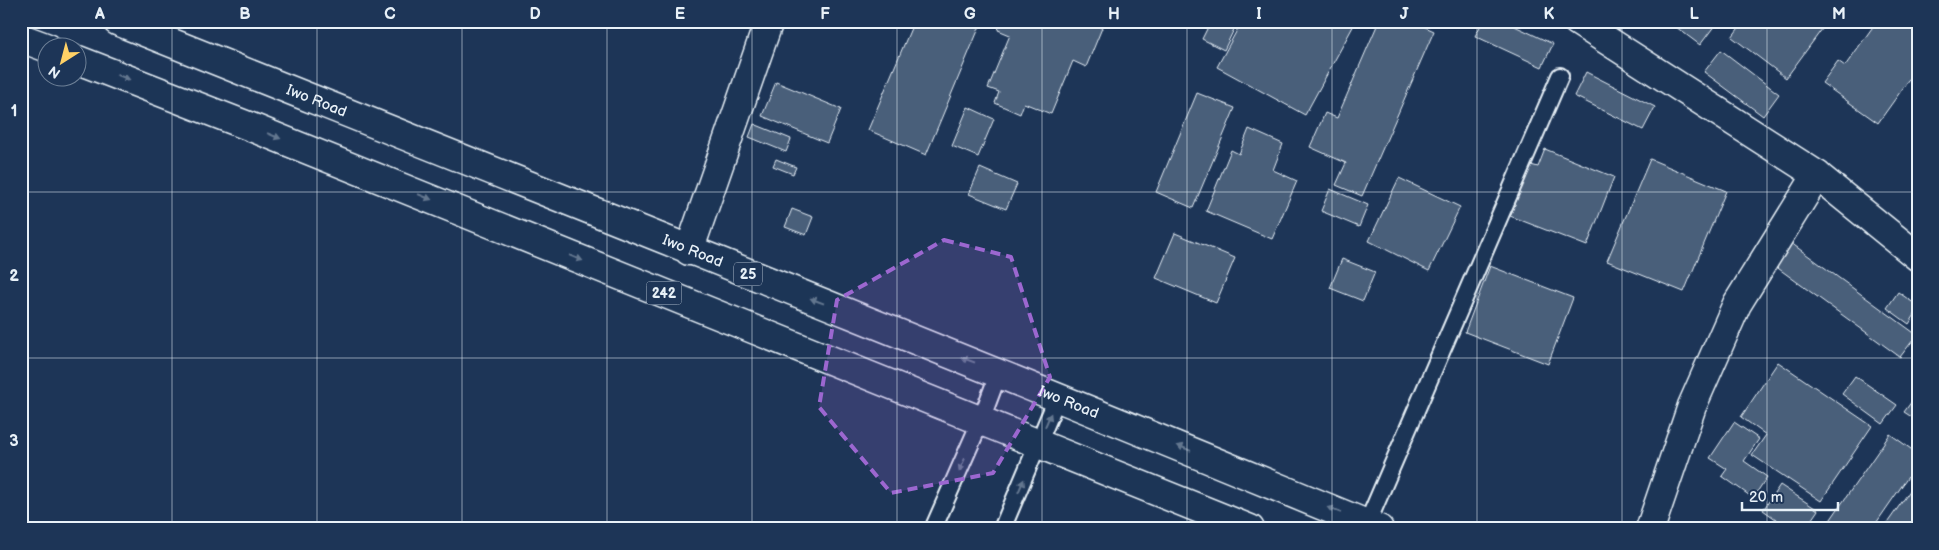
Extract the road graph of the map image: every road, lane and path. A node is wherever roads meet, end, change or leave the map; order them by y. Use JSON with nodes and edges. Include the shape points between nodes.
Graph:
{"nodes":[{"id":1,"x":117,"y":21,"type":"edge"},
{"id":2,"x":769,"y":21,"type":"edge"},
{"id":3,"x":1577,"y":21,"type":"edge"},
{"id":4,"x":21,"y":38,"type":"edge"},
{"id":5,"x":38,"y":44,"type":"edge"},
{"id":6,"x":88,"y":64,"type":"edge"},
{"id":7,"x":1560,"y":76,"type":"dead end"},
{"id":8,"x":1817,"y":175,"type":"junction"},
{"id":9,"x":689,"y":251,"type":"junction"},
{"id":10,"x":1918,"y":257,"type":"edge"},
{"id":11,"x":999,"y":372,"type":"junction"},
{"id":12,"x":1058,"y":396,"type":"junction"},
{"id":13,"x":982,"y":420,"type":"junction"},
{"id":14,"x":1039,"y":443,"type":"junction"},
{"id":15,"x":1373,"y":526,"type":"edge"},
{"id":16,"x":933,"y":529,"type":"edge"},
{"id":17,"x":1002,"y":529,"type":"edge"},
{"id":18,"x":1250,"y":529,"type":"edge"},
{"id":19,"x":1650,"y":529,"type":"edge"}],
"edges":[{"from":1,"to":9,"type":"main road","name":"Iwo Road","number":"25"},
{"from":2,"to":9,"type":"main road"},
{"from":3,"to":8,"type":"main road"},
{"from":4,"to":5,"type":"main road"},
{"from":6,"to":13,"type":"main road","number":"242","one_way":true},
{"from":7,"to":15,"type":"lane"},
{"from":8,"to":10,"type":"main road"},
{"from":8,"to":19,"type":"main road","via":[[1738,304],[1692,406]]},
{"from":11,"to":9,"type":"main road","name":"Iwo Road","number":"25","one_way":true},
{"from":11,"to":12,"type":"main road","name":"Iwo Road","number":"25"},
{"from":11,"to":13,"type":"lane"},
{"from":14,"to":12,"type":"lane","one_way":true},
{"from":15,"to":12,"type":"main road","name":"Iwo Road","number":"25","one_way":true},
{"from":13,"to":14,"type":"main road","number":"242"},
{"from":13,"to":16,"type":"lane","one_way":true},
{"from":17,"to":14,"type":"lane","one_way":true},
{"from":14,"to":18,"type":"main road","number":"242"}]}
